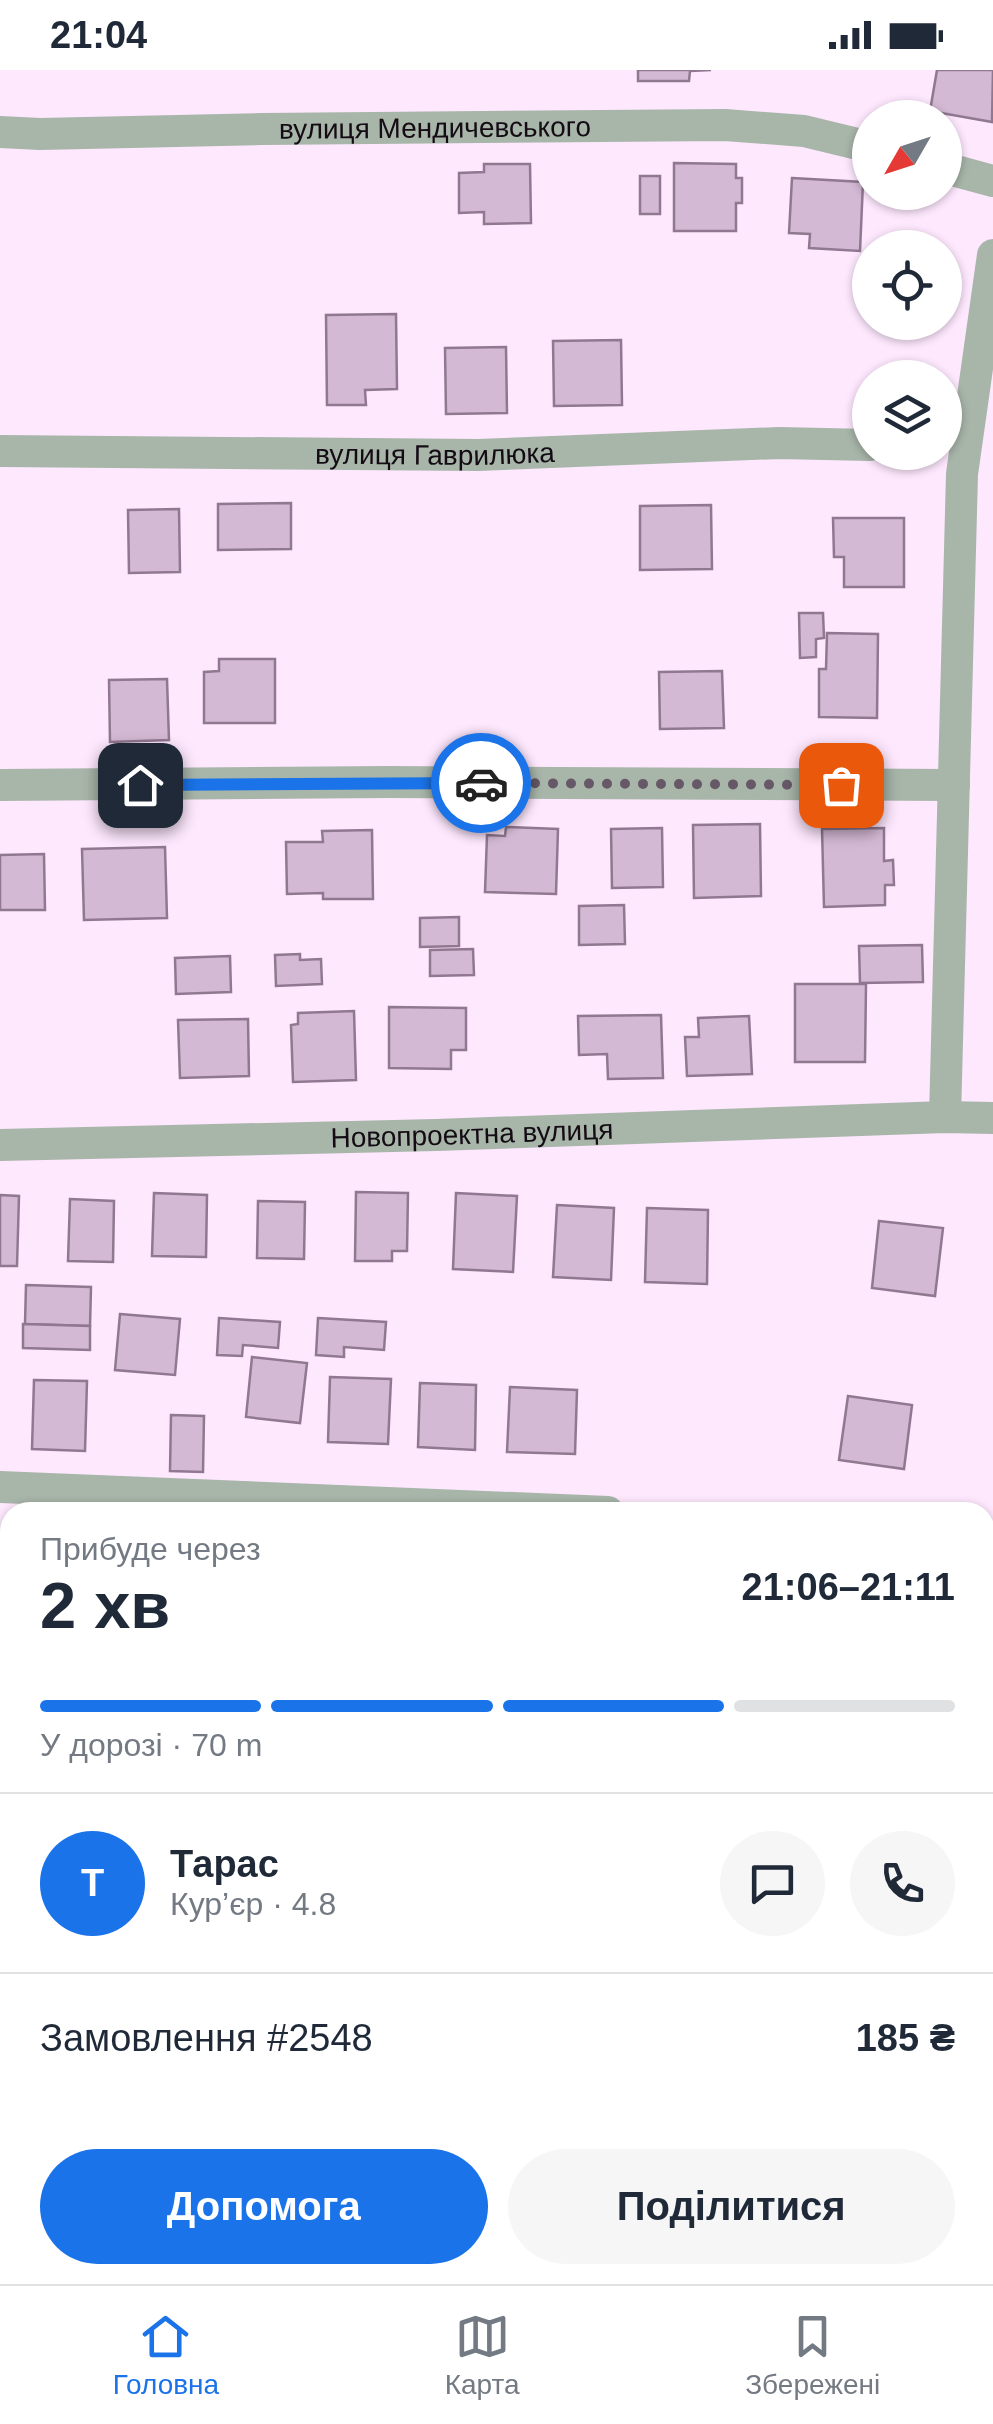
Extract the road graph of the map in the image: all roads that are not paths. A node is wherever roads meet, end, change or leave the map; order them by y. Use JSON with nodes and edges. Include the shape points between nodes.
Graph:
{"nodes":[{"id":1,"x":0,"y":132,"type":"edge"},
{"id":2,"x":852,"y":143,"type":"edge"},
{"id":3,"x":962,"y":173,"type":"edge"},
{"id":4,"x":993,"y":181,"type":"edge"},
{"id":5,"x":993,"y":255,"type":"edge"},
{"id":6,"x":962,"y":411,"type":"edge"},
{"id":7,"x":852,"y":444,"type":"edge"},
{"id":8,"x":0,"y":451,"type":"edge"},
{"id":9,"x":961,"y":470,"type":"edge"},
{"id":10,"x":0,"y":785,"type":"edge"},
{"id":11,"x":954,"y":785,"type":"junction"},
{"id":12,"x":945,"y":1117,"type":"junction"},
{"id":13,"x":993,"y":1118,"type":"edge"},
{"id":14,"x":0,"y":1146,"type":"edge"},
{"id":15,"x":0,"y":1486,"type":"edge"},
{"id":16,"x":374,"y":1502,"type":"edge"}],
"edges":[{"from":1,"to":2,"type":"street","name":"вулиця Мендичевського","via":[[725,125]]},
{"from":3,"to":4,"type":"street"},
{"from":5,"to":6,"type":"street"},
{"from":7,"to":8,"type":"street","name":"вулиця Гаврилюка","via":[[478,455]]},
{"from":9,"to":11,"type":"street"},
{"from":10,"to":11,"type":"street"},
{"from":11,"to":12,"type":"street"},
{"from":12,"to":13,"type":"street","name":"Новопроектна вулиця"},
{"from":12,"to":14,"type":"street","name":"Новопроектна вулиця"},
{"from":15,"to":16,"type":"street"}]}
